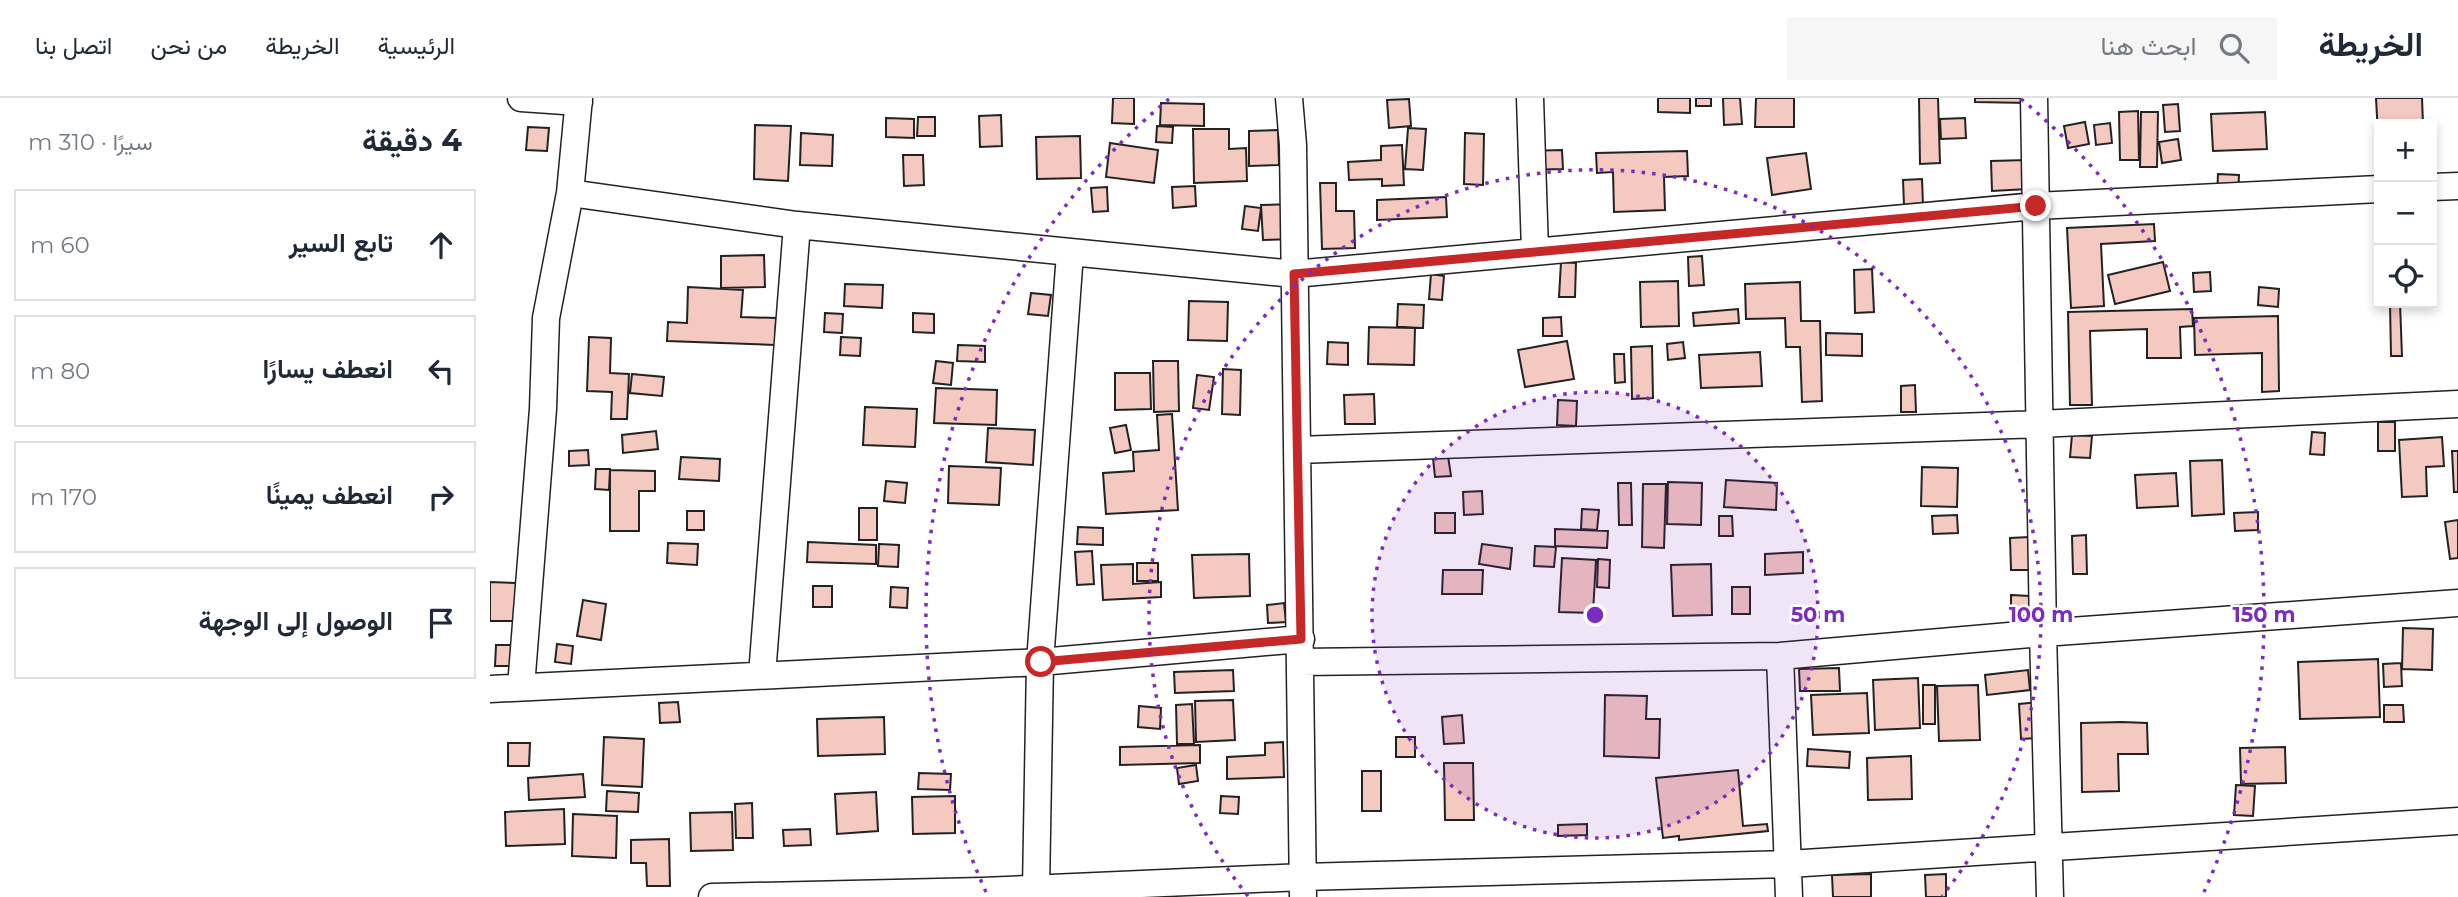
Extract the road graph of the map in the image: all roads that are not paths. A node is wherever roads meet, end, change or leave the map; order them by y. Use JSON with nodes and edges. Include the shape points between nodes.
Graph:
{"nodes":[{"id":1,"x":521,"y":98,"type":"edge"},
{"id":2,"x":1289,"y":98,"type":"edge"},
{"id":3,"x":1530,"y":98,"type":"edge"},
{"id":4,"x":2034,"y":98,"type":"edge"},
{"id":5,"x":579,"y":100,"type":"edge"},
{"id":6,"x":2458,"y":186,"type":"edge"},
{"id":7,"x":2437,"y":187,"type":"edge"},
{"id":8,"x":2374,"y":189,"type":"edge"},
{"id":9,"x":570,"y":193,"type":"junction"},
{"id":10,"x":2036,"y":206,"type":"junction"},
{"id":11,"x":797,"y":225,"type":"junction"},
{"id":12,"x":1535,"y":251,"type":"junction"},
{"id":13,"x":1070,"y":253,"type":"junction"},
{"id":14,"x":1294,"y":274,"type":"junction"},
{"id":15,"x":2458,"y":404,"type":"edge"},
{"id":16,"x":2039,"y":424,"type":"junction"},
{"id":17,"x":1297,"y":450,"type":"junction"},
{"id":18,"x":2458,"y":603,"type":"edge"},
{"id":19,"x":2043,"y":633,"type":"junction"},
{"id":20,"x":1301,"y":650,"type":"junction"},
{"id":21,"x":1780,"y":656,"type":"junction"},
{"id":22,"x":1041,"y":662,"type":"junction"},
{"id":23,"x":762,"y":675,"type":"junction"},
{"id":24,"x":521,"y":687,"type":"junction"},
{"id":25,"x":490,"y":689,"type":"edge"},
{"id":26,"x":2458,"y":821,"type":"edge"},
{"id":27,"x":2050,"y":846,"type":"junction"},
{"id":28,"x":1789,"y":864,"type":"junction"},
{"id":29,"x":1302,"y":887,"type":"edge"},
{"id":30,"x":1036,"y":889,"type":"junction"},
{"id":31,"x":982,"y":894,"type":"edge"},
{"id":32,"x":712,"y":897,"type":"edge"},
{"id":33,"x":1789,"y":897,"type":"edge"},
{"id":34,"x":2050,"y":897,"type":"edge"}],
"edges":[{"from":1,"to":5,"type":"street"},
{"from":2,"to":14,"type":"street"},
{"from":3,"to":12,"type":"street"},
{"from":4,"to":10,"type":"street"},
{"from":5,"to":9,"type":"street"},
{"from":6,"to":7,"type":"street"},
{"from":8,"to":10,"type":"street"},
{"from":9,"to":11,"type":"street"},
{"from":9,"to":24,"type":"street","via":[[547,318]]},
{"from":10,"to":12,"type":"street"},
{"from":10,"to":16,"type":"street"},
{"from":11,"to":13,"type":"street"},
{"from":11,"to":23,"type":"street"},
{"from":12,"to":14,"type":"street"},
{"from":13,"to":14,"type":"street"},
{"from":13,"to":22,"type":"street"},
{"from":14,"to":17,"type":"street"},
{"from":15,"to":16,"type":"street"},
{"from":16,"to":17,"type":"street"},
{"from":16,"to":19,"type":"street"},
{"from":17,"to":20,"type":"street"},
{"from":18,"to":19,"type":"street"},
{"from":19,"to":21,"type":"street"},
{"from":19,"to":27,"type":"street"},
{"from":20,"to":21,"type":"street"},
{"from":20,"to":22,"type":"street"},
{"from":20,"to":29,"type":"street"},
{"from":21,"to":28,"type":"street"},
{"from":22,"to":23,"type":"street"},
{"from":22,"to":30,"type":"street"},
{"from":23,"to":24,"type":"street"},
{"from":24,"to":25,"type":"street"},
{"from":26,"to":27,"type":"street"},
{"from":27,"to":28,"type":"street"},
{"from":27,"to":34,"type":"street"},
{"from":28,"to":29,"type":"street"},
{"from":28,"to":33,"type":"street"},
{"from":29,"to":30,"type":"street"},
{"from":30,"to":31,"type":"street"},
{"from":31,"to":32,"type":"street"}]}
